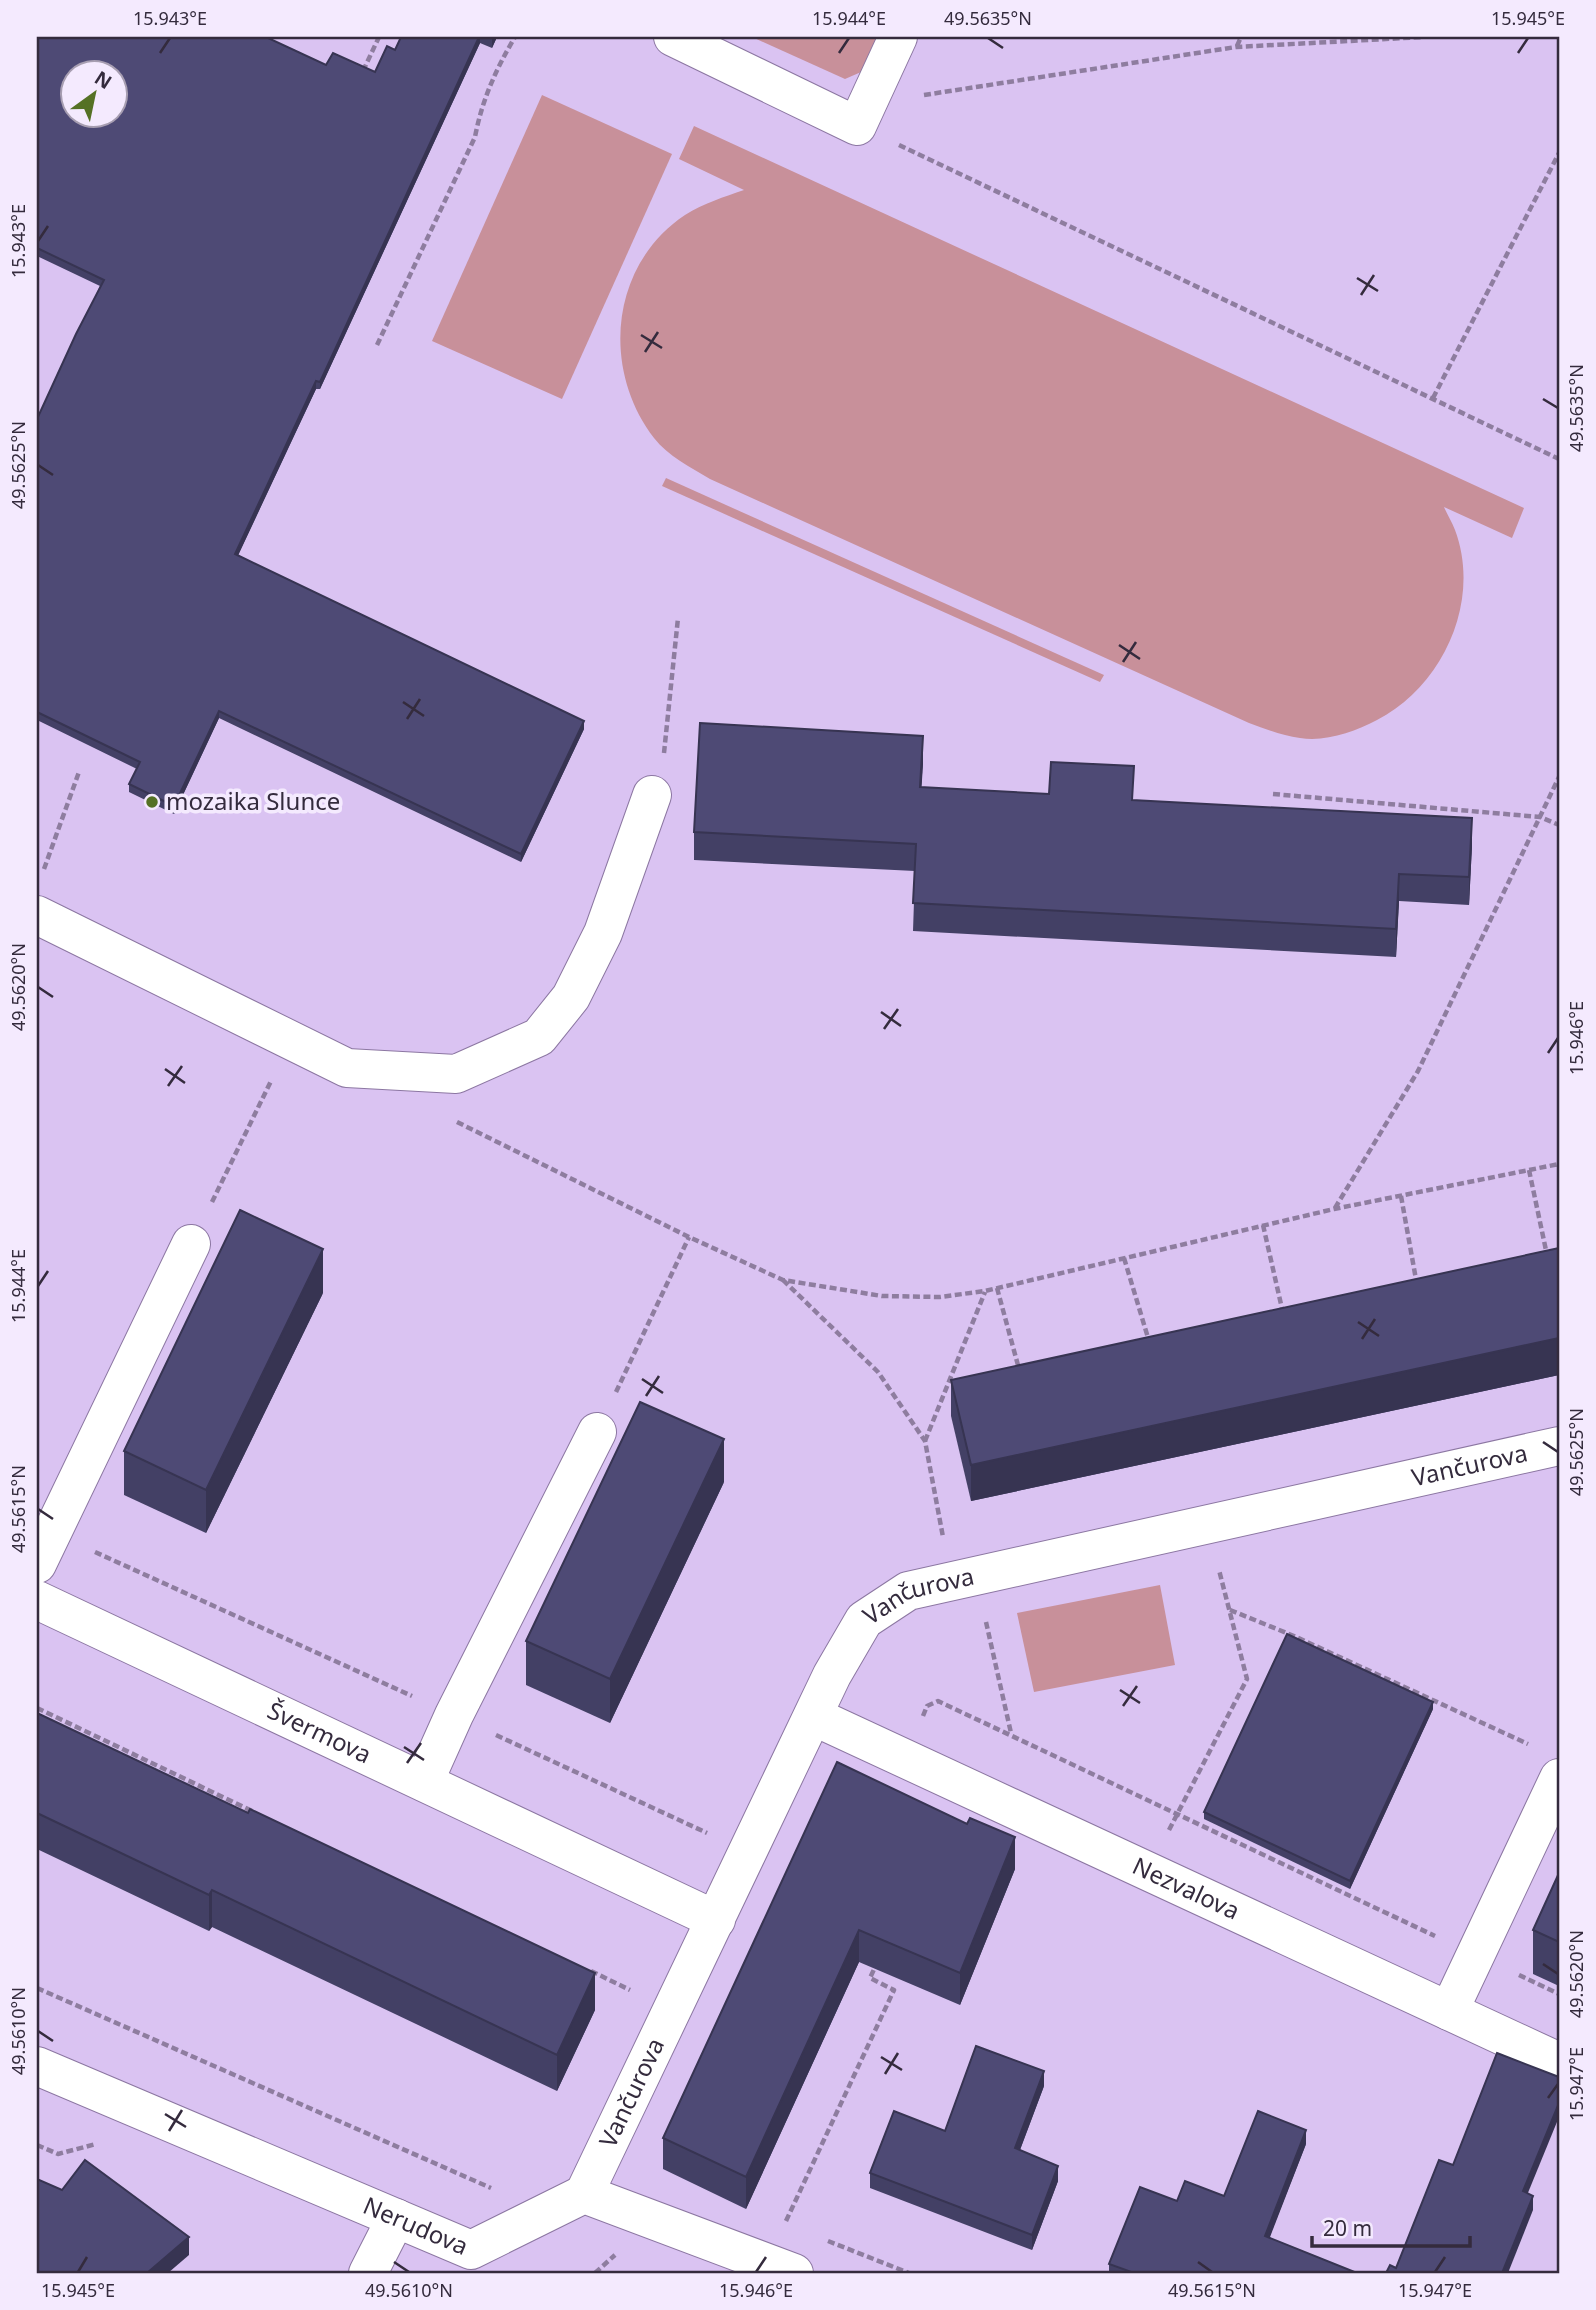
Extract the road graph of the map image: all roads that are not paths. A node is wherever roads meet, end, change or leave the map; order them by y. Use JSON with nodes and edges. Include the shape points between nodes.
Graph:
{"nodes":[{"id":1,"x":673,"y":37,"type":"edge"},
{"id":2,"x":898,"y":37,"type":"edge"},
{"id":3,"x":652,"y":795,"type":"road end"},
{"id":4,"x":37,"y":915,"type":"edge"},
{"id":5,"x":191,"y":1244,"type":"road end"},
{"id":6,"x":597,"y":1432,"type":"road end"},
{"id":7,"x":1559,"y":1446,"type":"edge"},
{"id":8,"x":44,"y":1548,"type":"edge"},
{"id":9,"x":37,"y":1600,"type":"edge"},
{"id":10,"x":813,"y":1716,"type":"junction"},
{"id":11,"x":1559,"y":1778,"type":"edge"},
{"id":12,"x":424,"y":1782,"type":"junction"},
{"id":13,"x":716,"y":1920,"type":"junction"},
{"id":14,"x":1449,"y":2011,"type":"junction"},
{"id":15,"x":1559,"y":2062,"type":"edge"},
{"id":16,"x":37,"y":2066,"type":"edge"},
{"id":17,"x":584,"y":2194,"type":"junction"},
{"id":18,"x":396,"y":2218,"type":"junction"},
{"id":19,"x":368,"y":2273,"type":"edge"},
{"id":20,"x":794,"y":2273,"type":"edge"}],
"edges":[{"from":1,"to":2,"type":"street","via":[[863,114]]},
{"from":3,"to":4,"type":"street","via":[[603,933],[571,997],[539,1037],[456,1074],[347,1068]]},
{"from":5,"to":8,"type":"street"},
{"from":6,"to":12,"type":"street"},
{"from":7,"to":10,"type":"street","name":"Vančurova","via":[[908,1591],[864,1620]]},
{"from":9,"to":12,"type":"street","name":"Švermova"},
{"from":10,"to":13,"type":"street","name":"Vančurova"},
{"from":10,"to":14,"type":"street","name":"Nezvalova"},
{"from":11,"to":14,"type":"street"},
{"from":12,"to":13,"type":"street","name":"Švermova"},
{"from":13,"to":17,"type":"street","name":"Vančurova"},
{"from":14,"to":15,"type":"street","name":"Nezvalova"},
{"from":16,"to":18,"type":"street","name":"Nerudova"},
{"from":17,"to":18,"type":"street","name":"Nerudova","via":[[471,2250]]},
{"from":17,"to":20,"type":"street"},
{"from":18,"to":19,"type":"street"}]}
